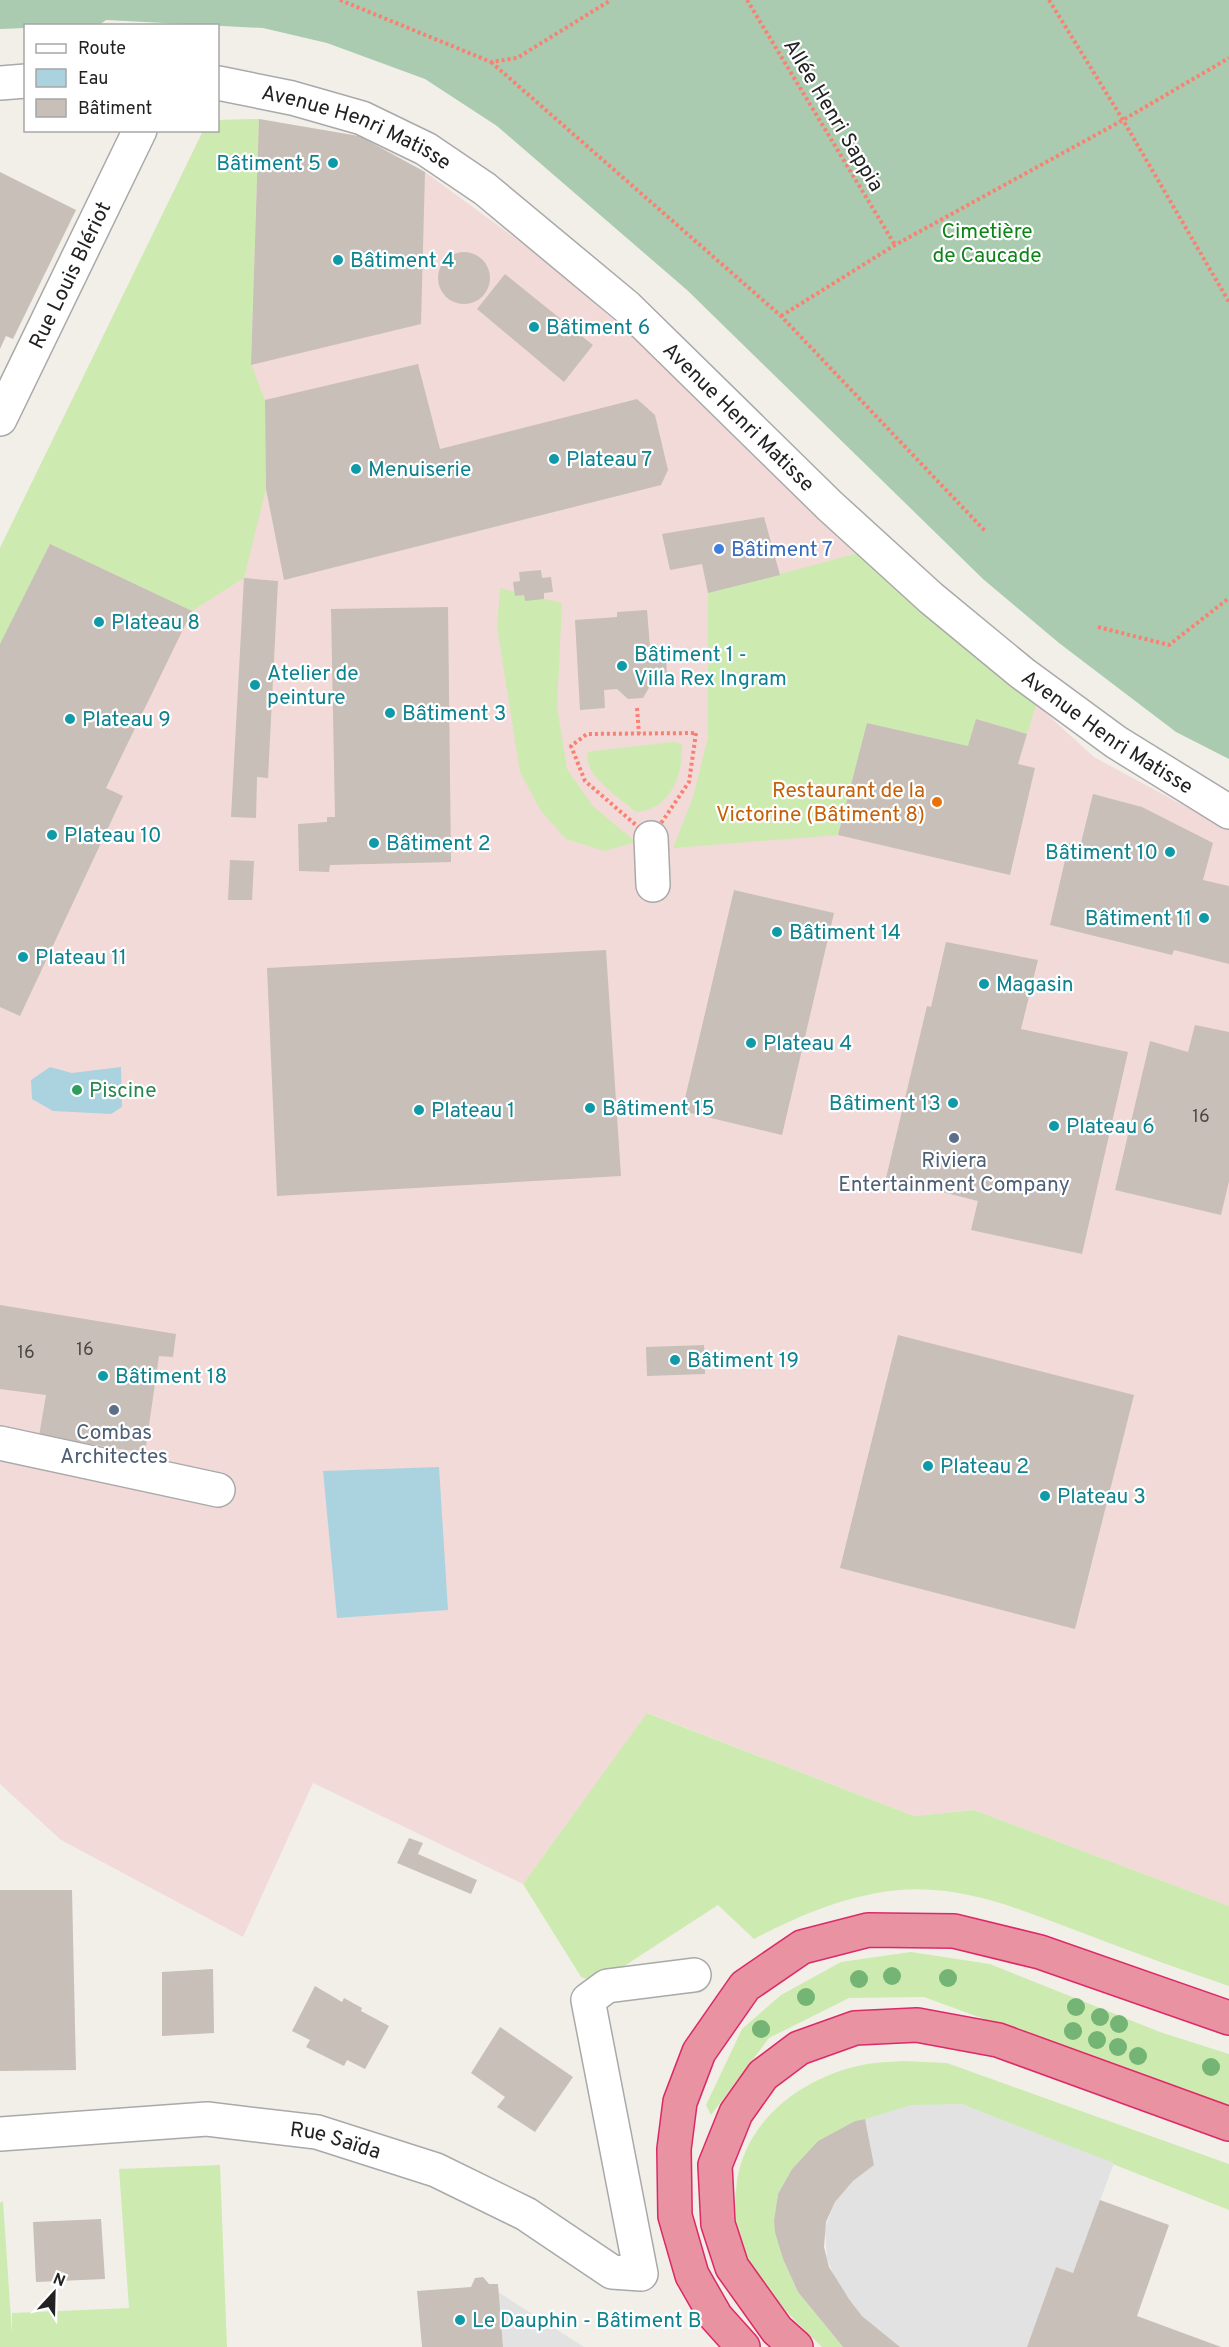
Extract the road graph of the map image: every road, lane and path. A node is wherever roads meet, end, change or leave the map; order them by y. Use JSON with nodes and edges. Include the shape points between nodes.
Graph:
{"nodes":[{"id":1,"x":340,"y":0,"type":"edge"},
{"id":2,"x":611,"y":0,"type":"edge"},
{"id":3,"x":747,"y":0,"type":"edge"},
{"id":4,"x":1049,"y":0,"type":"edge"},
{"id":5,"x":1229,"y":58,"type":"edge"},
{"id":6,"x":491,"y":62,"type":"junction"},
{"id":7,"x":24,"y":81,"type":"edge"},
{"id":8,"x":0,"y":83,"type":"edge"},
{"id":9,"x":219,"y":83,"type":"edge"},
{"id":10,"x":1123,"y":120,"type":"junction"},
{"id":11,"x":139,"y":132,"type":"edge"},
{"id":12,"x":895,"y":245,"type":"junction"},
{"id":13,"x":1229,"y":302,"type":"edge"},
{"id":14,"x":781,"y":316,"type":"junction"},
{"id":15,"x":0,"y":419,"type":"edge"},
{"id":16,"x":986,"y":532,"type":"dead end"},
{"id":17,"x":1229,"y":598,"type":"edge"},
{"id":18,"x":1098,"y":627,"type":"dead end"},
{"id":19,"x":637,"y":708,"type":"dead end"},
{"id":20,"x":639,"y":734,"type":"junction"},
{"id":21,"x":1229,"y":812,"type":"edge"},
{"id":22,"x":651,"y":838,"type":"junction"},
{"id":23,"x":653,"y":885,"type":"dead end"},
{"id":24,"x":0,"y":1443,"type":"edge"},
{"id":25,"x":218,"y":1490,"type":"dead end"},
{"id":26,"x":694,"y":1975,"type":"dead end"},
{"id":27,"x":1229,"y":2018,"type":"edge"},
{"id":28,"x":1229,"y":2124,"type":"edge"},
{"id":29,"x":0,"y":2134,"type":"edge"},
{"id":30,"x":743,"y":2347,"type":"edge"},
{"id":31,"x":796,"y":2347,"type":"edge"}],
"edges":[{"from":1,"to":6,"type":"path"},
{"from":2,"to":6,"type":"path","via":[[517,58]]},
{"from":3,"to":12,"type":"path","name":"Allée Henri Sappia"},
{"from":4,"to":10,"type":"path"},
{"from":5,"to":10,"type":"path"},
{"from":6,"to":14,"type":"path"},
{"from":7,"to":8,"type":"street"},
{"from":9,"to":21,"type":"street","name":"Avenue Henri Matisse","via":[[362,118],[426,149],[485,189],[627,307],[830,506],[931,598],[1022,673],[1116,742]]},
{"from":10,"to":12,"type":"path"},
{"from":10,"to":13,"type":"path"},
{"from":11,"to":15,"type":"street","name":"Rue Louis Blériot"},
{"from":12,"to":14,"type":"path"},
{"from":14,"to":16,"type":"path"},
{"from":17,"to":18,"type":"path","via":[[1169,645]]},
{"from":19,"to":20,"type":"path"},
{"from":20,"to":22,"type":"path","via":[[696,733],[688,782]]},
{"from":20,"to":22,"type":"path","via":[[587,734],[571,746],[585,781]]},
{"from":22,"to":23,"type":"street"},
{"from":24,"to":25,"type":"street"},
{"from":26,"to":29,"type":"street","name":"Rue Saïda","via":[[607,1986],[588,2000],[640,2274],[612,2272],[526,2214],[436,2170],[317,2132],[207,2120]]},
{"from":27,"to":30,"type":"highway","via":[[1040,1952],[954,1931],[868,1930],[802,1947],[745,1986],[699,2052],[680,2102],[674,2149],[675,2216],[692,2275],[716,2317]]},
{"from":28,"to":31,"type":"highway","via":[[998,2040],[916,2025],[855,2028],[799,2048],[763,2075],[736,2113],[715,2165],[718,2224],[732,2267],[777,2330]]}]}
